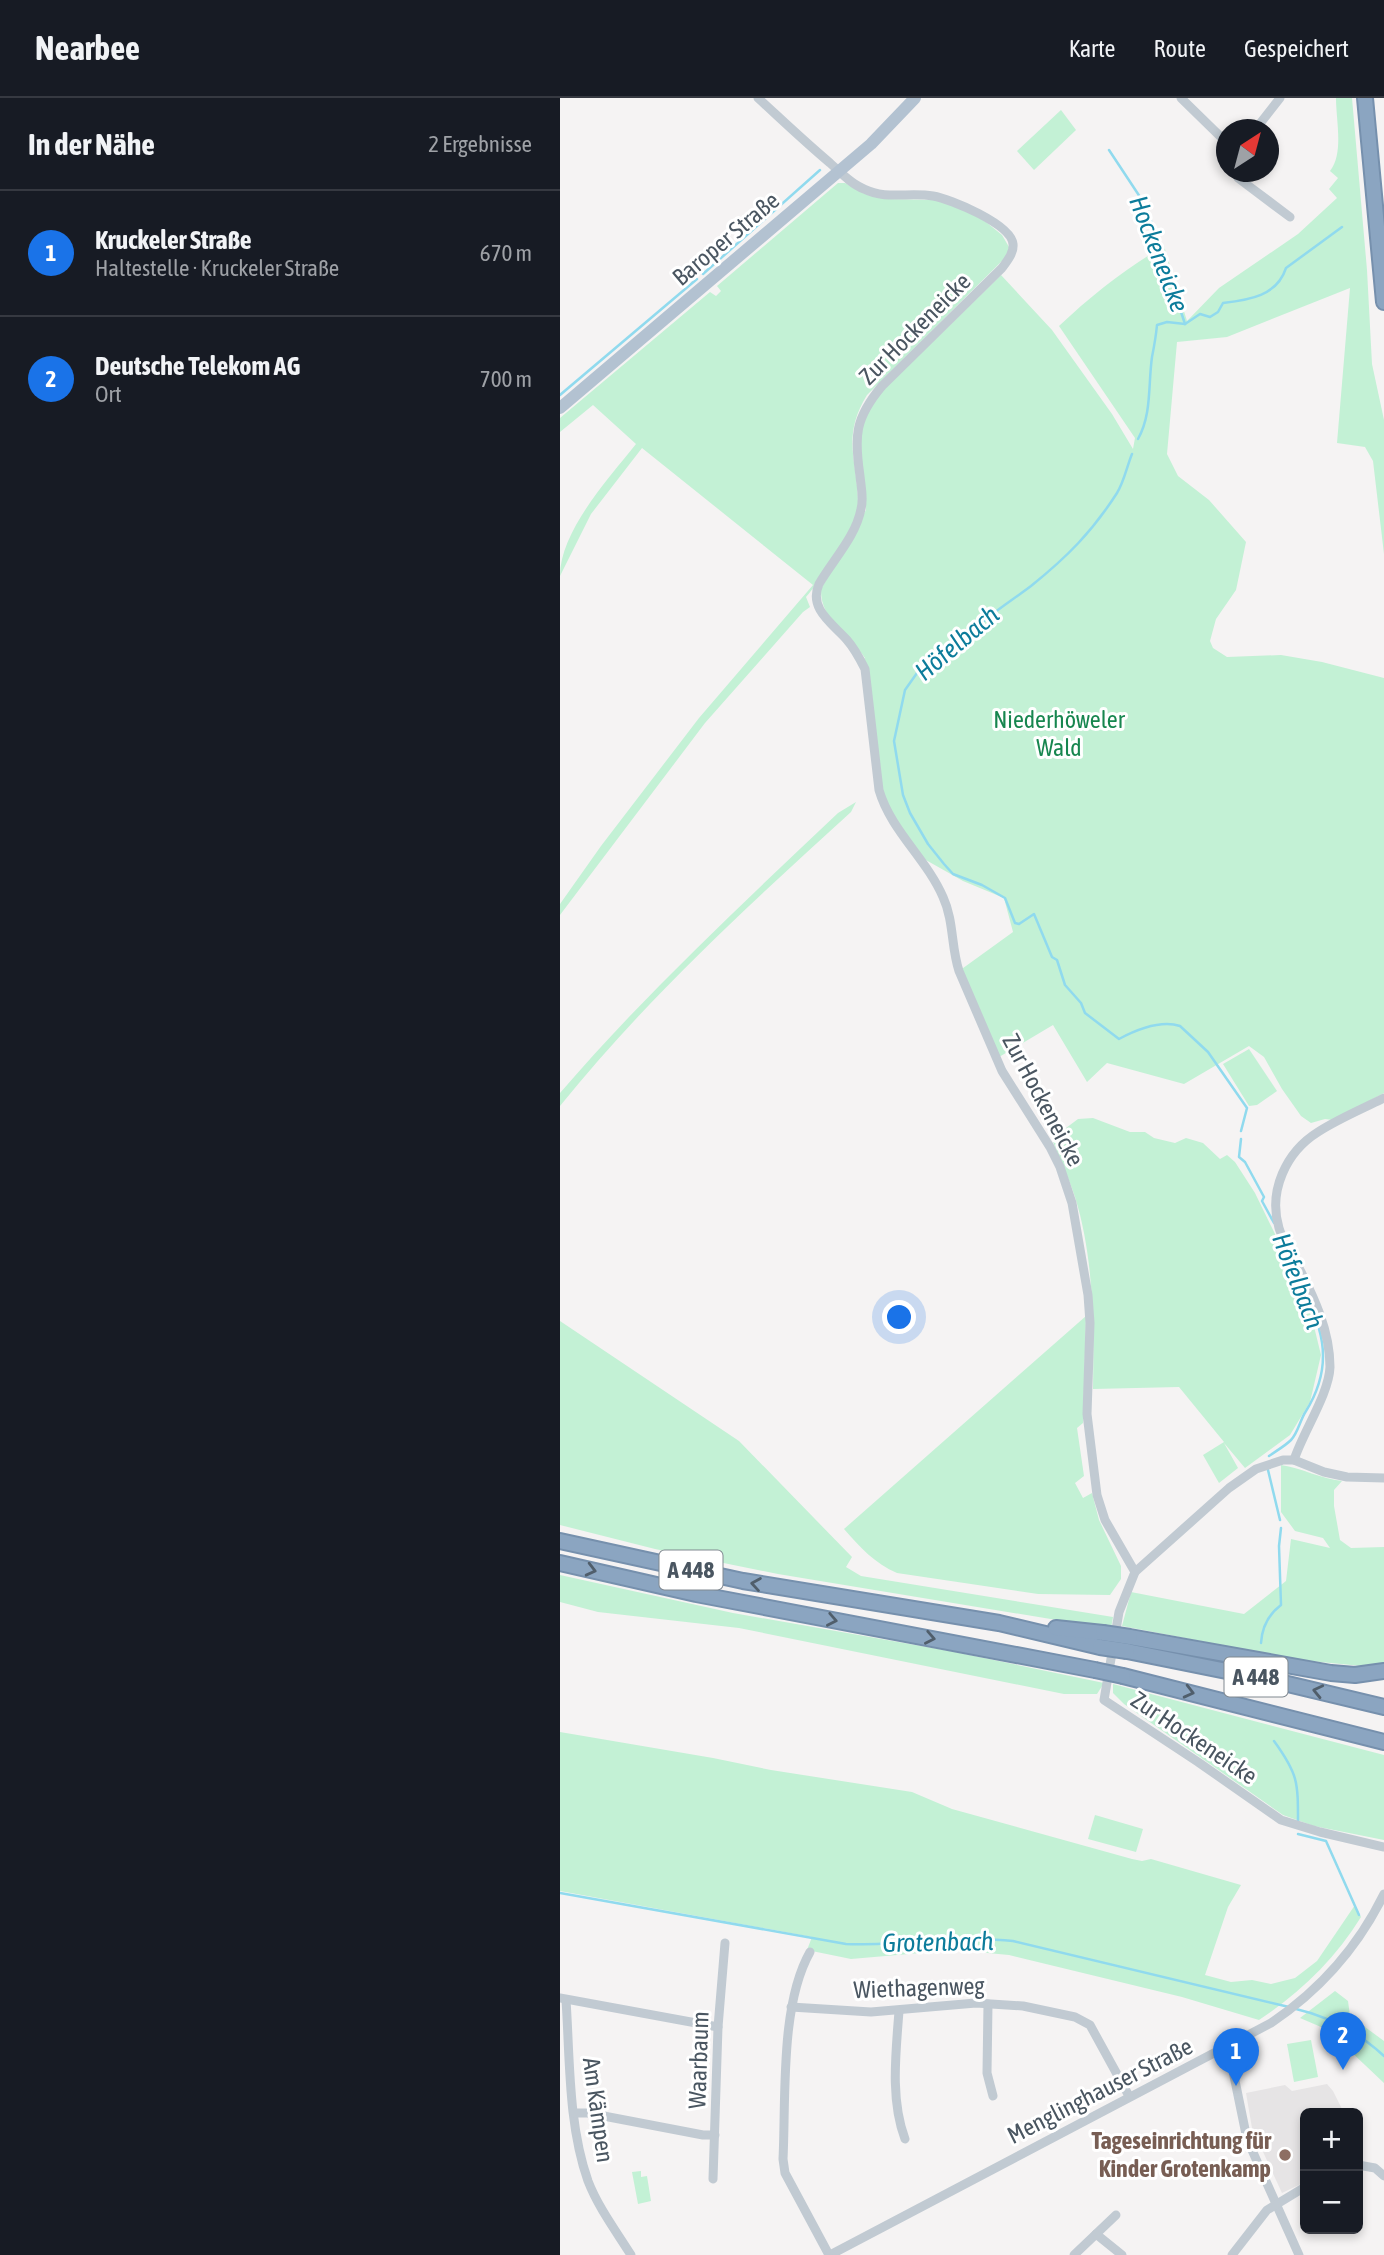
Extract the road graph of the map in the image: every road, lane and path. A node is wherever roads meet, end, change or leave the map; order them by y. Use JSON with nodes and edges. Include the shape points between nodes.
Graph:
{"nodes":[{"id":1,"x":758,"y":98,"type":"edge"},
{"id":2,"x":915,"y":98,"type":"edge"},
{"id":3,"x":1181,"y":98,"type":"edge"},
{"id":4,"x":1280,"y":98,"type":"edge"},
{"id":5,"x":1365,"y":98,"type":"edge"},
{"id":6,"x":1264,"y":119,"type":"edge"},
{"id":7,"x":1216,"y":131,"type":"edge"},
{"id":8,"x":839,"y":171,"type":"junction"},
{"id":9,"x":1243,"y":182,"type":"edge"},
{"id":10,"x":1290,"y":217,"type":"dead end"},
{"id":11,"x":1384,"y":302,"type":"edge"},
{"id":12,"x":560,"y":408,"type":"edge"},
{"id":13,"x":1384,"y":1098,"type":"edge"},
{"id":14,"x":1294,"y":1460,"type":"junction"},
{"id":15,"x":1384,"y":1478,"type":"edge"},
{"id":16,"x":560,"y":1541,"type":"edge"},
{"id":17,"x":560,"y":1563,"type":"edge"},
{"id":18,"x":1135,"y":1572,"type":"junction"},
{"id":19,"x":1129,"y":1644,"type":"junction"},
{"id":20,"x":1384,"y":1671,"type":"edge"},
{"id":21,"x":1384,"y":1707,"type":"edge"},
{"id":22,"x":1384,"y":1742,"type":"edge"},
{"id":23,"x":1384,"y":1847,"type":"edge"},
{"id":24,"x":1384,"y":1894,"type":"edge"},
{"id":25,"x":725,"y":1942,"type":"dead end"},
{"id":26,"x":810,"y":1952,"type":"dead end"},
{"id":27,"x":563,"y":1999,"type":"edge"},
{"id":28,"x":988,"y":2004,"type":"junction"},
{"id":29,"x":791,"y":2007,"type":"junction"},
{"id":30,"x":899,"y":2011,"type":"junction"},
{"id":31,"x":719,"y":2027,"type":"junction"},
{"id":32,"x":1224,"y":2048,"type":"junction"},
{"id":33,"x":993,"y":2096,"type":"dead end"},
{"id":34,"x":1129,"y":2096,"type":"junction"},
{"id":35,"x":574,"y":2113,"type":"junction"},
{"id":36,"x":715,"y":2135,"type":"junction"},
{"id":37,"x":905,"y":2139,"type":"dead end"},
{"id":38,"x":1363,"y":2166,"type":"edge"},
{"id":39,"x":1384,"y":2176,"type":"edge"},
{"id":40,"x":713,"y":2179,"type":"dead end"},
{"id":41,"x":1300,"y":2190,"type":"edge"},
{"id":42,"x":1275,"y":2203,"type":"junction"},
{"id":43,"x":1116,"y":2216,"type":"dead end"},
{"id":44,"x":1096,"y":2234,"type":"junction"},
{"id":45,"x":631,"y":2255,"type":"edge"},
{"id":46,"x":830,"y":2255,"type":"edge"},
{"id":47,"x":1074,"y":2255,"type":"edge"},
{"id":48,"x":1122,"y":2255,"type":"edge"},
{"id":49,"x":1231,"y":2255,"type":"edge"},
{"id":50,"x":1299,"y":2255,"type":"edge"}],
"edges":[{"from":1,"to":8,"type":"street"},
{"from":2,"to":8,"type":"main road","name":"Baroper Straße"},
{"from":3,"to":7,"type":"street"},
{"from":4,"to":6,"type":"street"},
{"from":5,"to":11,"type":"highway"},
{"from":8,"to":12,"type":"main road","name":"Baroper Straße"},
{"from":8,"to":18,"type":"street","name":"Zur Hockeneicke","via":[[875,193],[943,198],[991,221],[1010,235],[1013,243],[1002,268],[865,407],[856,434],[861,512],[816,590],[817,603],[861,660],[885,807],[943,895],[959,971],[1002,1071],[1050,1147],[1072,1203],[1088,1294],[1087,1414],[1097,1496],[1105,1520]]},
{"from":9,"to":10,"type":"street"},
{"from":13,"to":14,"type":"street","via":[[1309,1139],[1291,1157],[1280,1180],[1276,1201],[1279,1231],[1318,1309],[1330,1369]]},
{"from":14,"to":15,"type":"street","via":[[1348,1477]]},
{"from":14,"to":18,"type":"street","via":[[1271,1463],[1242,1477]]},
{"from":19,"to":16,"type":"highway","number":"A 448","one_way":true,"bridge":true,"via":[[743,1581]]},
{"from":17,"to":22,"type":"highway","number":"A 448","one_way":true,"bridge":true,"via":[[1123,1676]]},
{"from":18,"to":23,"type":"street","name":"Zur Hockeneicke","via":[[1118,1612],[1104,1700],[1280,1820]]},
{"from":19,"to":20,"type":"highway","number":"A 448","via":[[1331,1673]]},
{"from":21,"to":19,"type":"highway","number":"A 448","one_way":true},
{"from":24,"to":32,"type":"street","name":"Menglinghauser Straße","via":[[1356,1942],[1319,1986],[1257,2032]]},
{"from":25,"to":31,"type":"street","name":"Waarbaum"},
{"from":26,"to":29,"type":"street"},
{"from":27,"to":31,"type":"street"},
{"from":27,"to":35,"type":"street","name":"Am Kämpen"},
{"from":28,"to":30,"type":"street","name":"Wiethagenweg","via":[[953,2003]]},
{"from":28,"to":33,"type":"street","via":[[987,2073]]},
{"from":28,"to":34,"type":"street","name":"Wiethagenweg","via":[[1023,2006],[1087,2022]]},
{"from":29,"to":30,"type":"street","name":"Wiethagenweg"},
{"from":29,"to":46,"type":"street","via":[[783,2164]]},
{"from":30,"to":37,"type":"street","via":[[897,2108]]},
{"from":31,"to":36,"type":"street","name":"Waarbaum"},
{"from":32,"to":34,"type":"street","name":"Menglinghauser Straße"},
{"from":32,"to":42,"type":"street","via":[[1247,2139]]},
{"from":34,"to":46,"type":"street","name":"Menglinghauser Straße"},
{"from":35,"to":36,"type":"street"},
{"from":35,"to":45,"type":"street","name":"Am Kämpen","via":[[588,2180]]},
{"from":36,"to":40,"type":"street","name":"Waarbaum"},
{"from":38,"to":39,"type":"street"},
{"from":41,"to":42,"type":"street"},
{"from":42,"to":49,"type":"street"},
{"from":42,"to":50,"type":"street"},
{"from":43,"to":44,"type":"street"},
{"from":44,"to":47,"type":"street"},
{"from":44,"to":48,"type":"street"}]}
